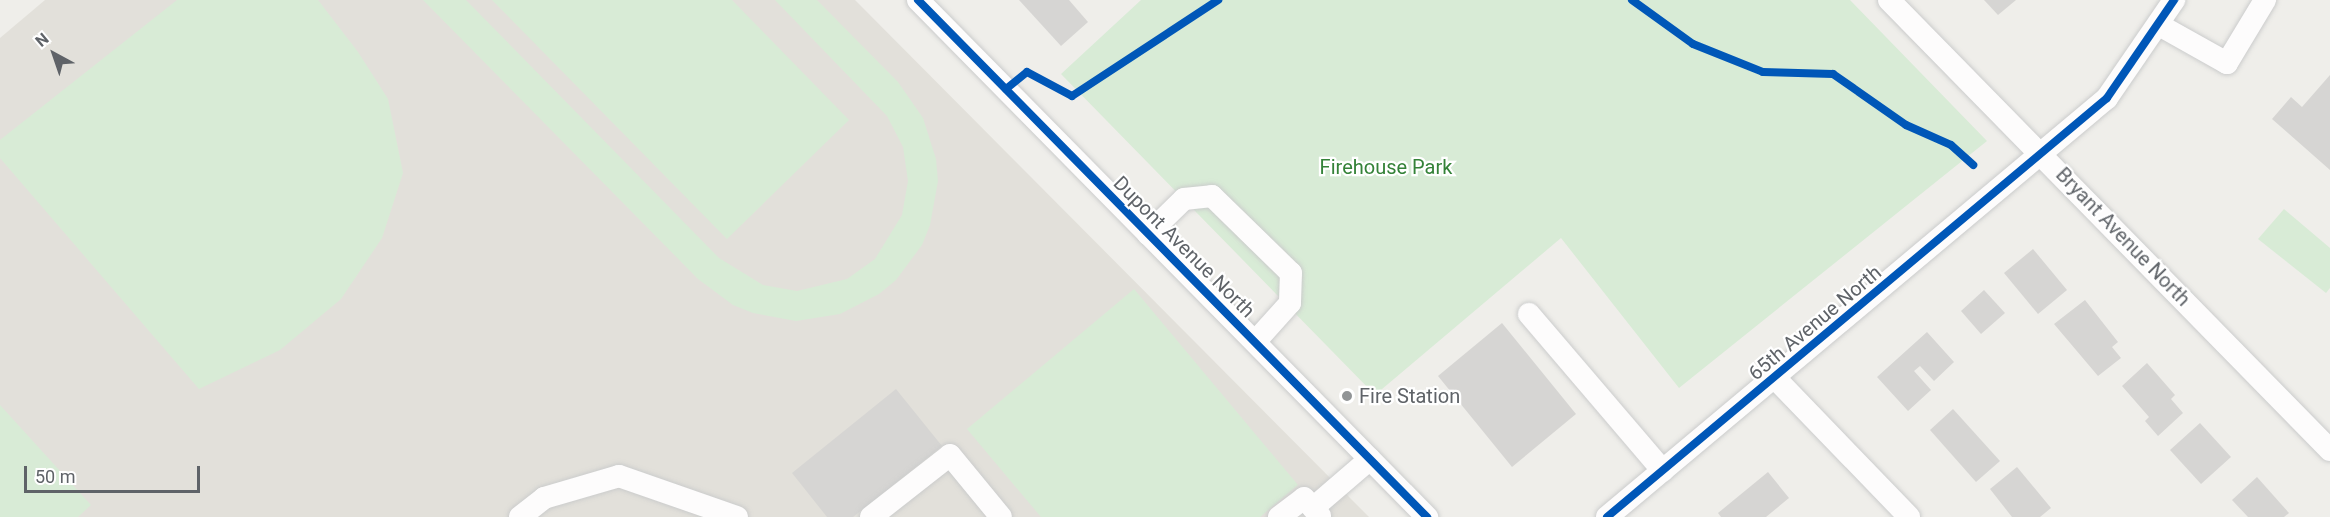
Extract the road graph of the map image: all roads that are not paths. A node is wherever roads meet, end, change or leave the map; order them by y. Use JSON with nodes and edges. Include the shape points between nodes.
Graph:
{"nodes":[{"id":1,"x":918,"y":0,"type":"edge"},
{"id":2,"x":1889,"y":0,"type":"edge"},
{"id":3,"x":2174,"y":0,"type":"edge"},
{"id":4,"x":2265,"y":0,"type":"edge"},
{"id":5,"x":2159,"y":25,"type":"junction"},
{"id":6,"x":2043,"y":155,"type":"junction"},
{"id":7,"x":1148,"y":234,"type":"junction"},
{"id":8,"x":1529,"y":314,"type":"dead end"},
{"id":9,"x":1255,"y":342,"type":"junction"},
{"id":10,"x":1775,"y":378,"type":"junction"},
{"id":11,"x":2330,"y":450,"type":"edge"},
{"id":12,"x":1370,"y":459,"type":"junction"},
{"id":13,"x":1663,"y":471,"type":"junction"},
{"id":14,"x":700,"y":511,"type":"edge"},
{"id":15,"x":1317,"y":513,"type":"edge"},
{"id":16,"x":520,"y":517,"type":"edge"},
{"id":17,"x":737,"y":517,"type":"edge"},
{"id":18,"x":871,"y":517,"type":"edge"},
{"id":19,"x":1001,"y":517,"type":"edge"},
{"id":20,"x":1279,"y":517,"type":"edge"},
{"id":21,"x":1427,"y":517,"type":"edge"},
{"id":22,"x":1607,"y":517,"type":"edge"},
{"id":23,"x":1910,"y":517,"type":"edge"}],
"edges":[{"from":1,"to":7,"type":"street","name":"Dupont Avenue North"},
{"from":2,"to":6,"type":"street","name":"Bryant Avenue North"},
{"from":3,"to":5,"type":"street","name":"65th Avenue North"},
{"from":4,"to":5,"type":"street","via":[[2226,63]]},
{"from":5,"to":6,"type":"street","name":"65th Avenue North","via":[[2107,98]]},
{"from":6,"to":10,"type":"street","name":"65th Avenue North"},
{"from":6,"to":11,"type":"street","name":"Bryant Avenue North"},
{"from":7,"to":9,"type":"street","name":"Dupont Avenue North"},
{"from":7,"to":9,"type":"street","via":[[1184,199],[1212,196],[1291,273],[1290,303]]},
{"from":8,"to":13,"type":"street"},
{"from":9,"to":12,"type":"street","name":"Dupont Avenue North"},
{"from":10,"to":13,"type":"street","name":"65th Avenue North"},
{"from":10,"to":23,"type":"street"},
{"from":12,"to":15,"type":"street"},
{"from":12,"to":21,"type":"street","name":"Dupont Avenue North"},
{"from":13,"to":22,"type":"street","name":"65th Avenue North"},
{"from":14,"to":16,"type":"street","via":[[619,476],[544,498]]},
{"from":14,"to":17,"type":"street"},
{"from":15,"to":20,"type":"street","via":[[1304,498]]},
{"from":18,"to":19,"type":"street","via":[[950,455]]}]}
